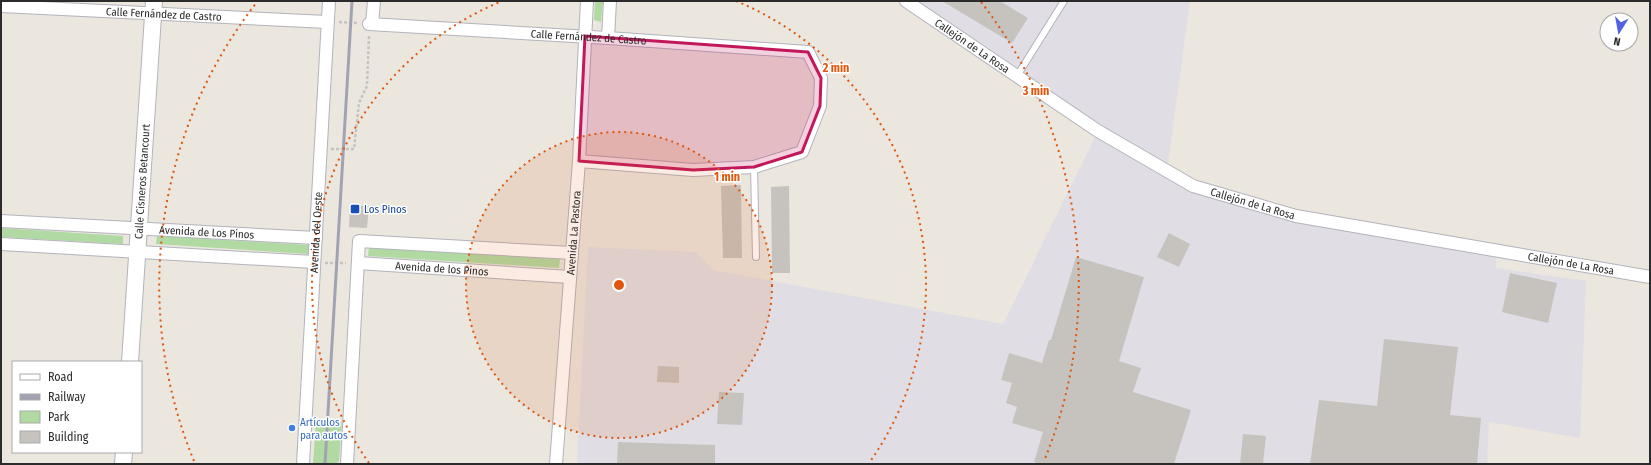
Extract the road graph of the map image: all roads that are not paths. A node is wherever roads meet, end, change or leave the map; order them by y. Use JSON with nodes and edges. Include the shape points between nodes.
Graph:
{"nodes":[{"id":1,"x":329,"y":1,"type":"edge"},
{"id":2,"x":374,"y":1,"type":"edge"},
{"id":3,"x":587,"y":1,"type":"edge"},
{"id":4,"x":610,"y":1,"type":"edge"},
{"id":5,"x":906,"y":1,"type":"edge"},
{"id":6,"x":1064,"y":1,"type":"edge"},
{"id":7,"x":1,"y":6,"type":"edge"},
{"id":8,"x":154,"y":7,"type":"edge"},
{"id":9,"x":328,"y":22,"type":"junction"},
{"id":10,"x":585,"y":36,"type":"junction"},
{"id":11,"x":608,"y":38,"type":"junction"},
{"id":12,"x":1016,"y":76,"type":"junction"},
{"id":13,"x":579,"y":161,"type":"junction"},
{"id":14,"x":754,"y":167,"type":"junction"},
{"id":15,"x":1,"y":221,"type":"edge"},
{"id":16,"x":140,"y":229,"type":"junction"},
{"id":17,"x":316,"y":238,"type":"junction"},
{"id":18,"x":1,"y":244,"type":"edge"},
{"id":19,"x":138,"y":252,"type":"junction"},
{"id":20,"x":572,"y":253,"type":"junction"},
{"id":21,"x":756,"y":257,"type":"dead end"},
{"id":22,"x":314,"y":262,"type":"junction"},
{"id":23,"x":358,"y":263,"type":"junction"},
{"id":24,"x":570,"y":277,"type":"junction"},
{"id":25,"x":1650,"y":277,"type":"edge"},
{"id":26,"x":130,"y":361,"type":"edge"},
{"id":27,"x":124,"y":453,"type":"edge"},
{"id":28,"x":123,"y":464,"type":"edge"},
{"id":29,"x":303,"y":464,"type":"edge"},
{"id":30,"x":347,"y":464,"type":"edge"},
{"id":31,"x":556,"y":464,"type":"edge"}],
"edges":[{"from":1,"to":9,"type":"street","name":"Avenida del Oeste"},
{"from":2,"to":10,"type":"street","name":"Calle Fernández de Castro","via":[[371,24]]},
{"from":3,"to":10,"type":"street","name":"Avenida La Pastora"},
{"from":4,"to":11,"type":"street"},
{"from":5,"to":12,"type":"street","name":"Callejón de La Rosa"},
{"from":6,"to":12,"type":"lane"},
{"from":7,"to":8,"type":"street","name":"Calle Fernández de Castro"},
{"from":8,"to":9,"type":"street","name":"Calle Fernández de Castro"},
{"from":8,"to":16,"type":"street","name":"Calle Cisneros Betancourt"},
{"from":9,"to":17,"type":"street","name":"Avenida del Oeste"},
{"from":10,"to":11,"type":"street","name":"Calle Fernández de Castro"},
{"from":10,"to":13,"type":"street","name":"Avenida La Pastora"},
{"from":11,"to":14,"type":"street","name":"Calle Fernández de Castro","via":[[808,52],[821,78],[820,106],[802,152]]},
{"from":12,"to":25,"type":"street","name":"Callejón de La Rosa","via":[[1098,131],[1193,186],[1296,216]]},
{"from":13,"to":14,"type":"street","via":[[693,170]]},
{"from":13,"to":20,"type":"street","name":"Avenida La Pastora"},
{"from":14,"to":21,"type":"lane"},
{"from":15,"to":16,"type":"street","name":"Avenida de Los Pinos"},
{"from":16,"to":17,"type":"street","name":"Avenida de Los Pinos"},
{"from":16,"to":19,"type":"street","name":"Calle Cisneros Betancourt"},
{"from":17,"to":22,"type":"street","name":"Avenida del Oeste"},
{"from":18,"to":19,"type":"street"},
{"from":19,"to":22,"type":"street"},
{"from":19,"to":26,"type":"street","name":"Calle Cisneros Betancourt"},
{"from":20,"to":23,"type":"street","name":"Avenida de los Pinos","via":[[360,241]]},
{"from":20,"to":24,"type":"street","name":"Avenida La Pastora"},
{"from":22,"to":29,"type":"street","name":"Avenida del Oeste"},
{"from":23,"to":24,"type":"street","name":"Avenida de los Pinos"},
{"from":23,"to":30,"type":"street"},
{"from":24,"to":31,"type":"street","name":"Avenida La Pastora"},
{"from":27,"to":28,"type":"street"}]}
